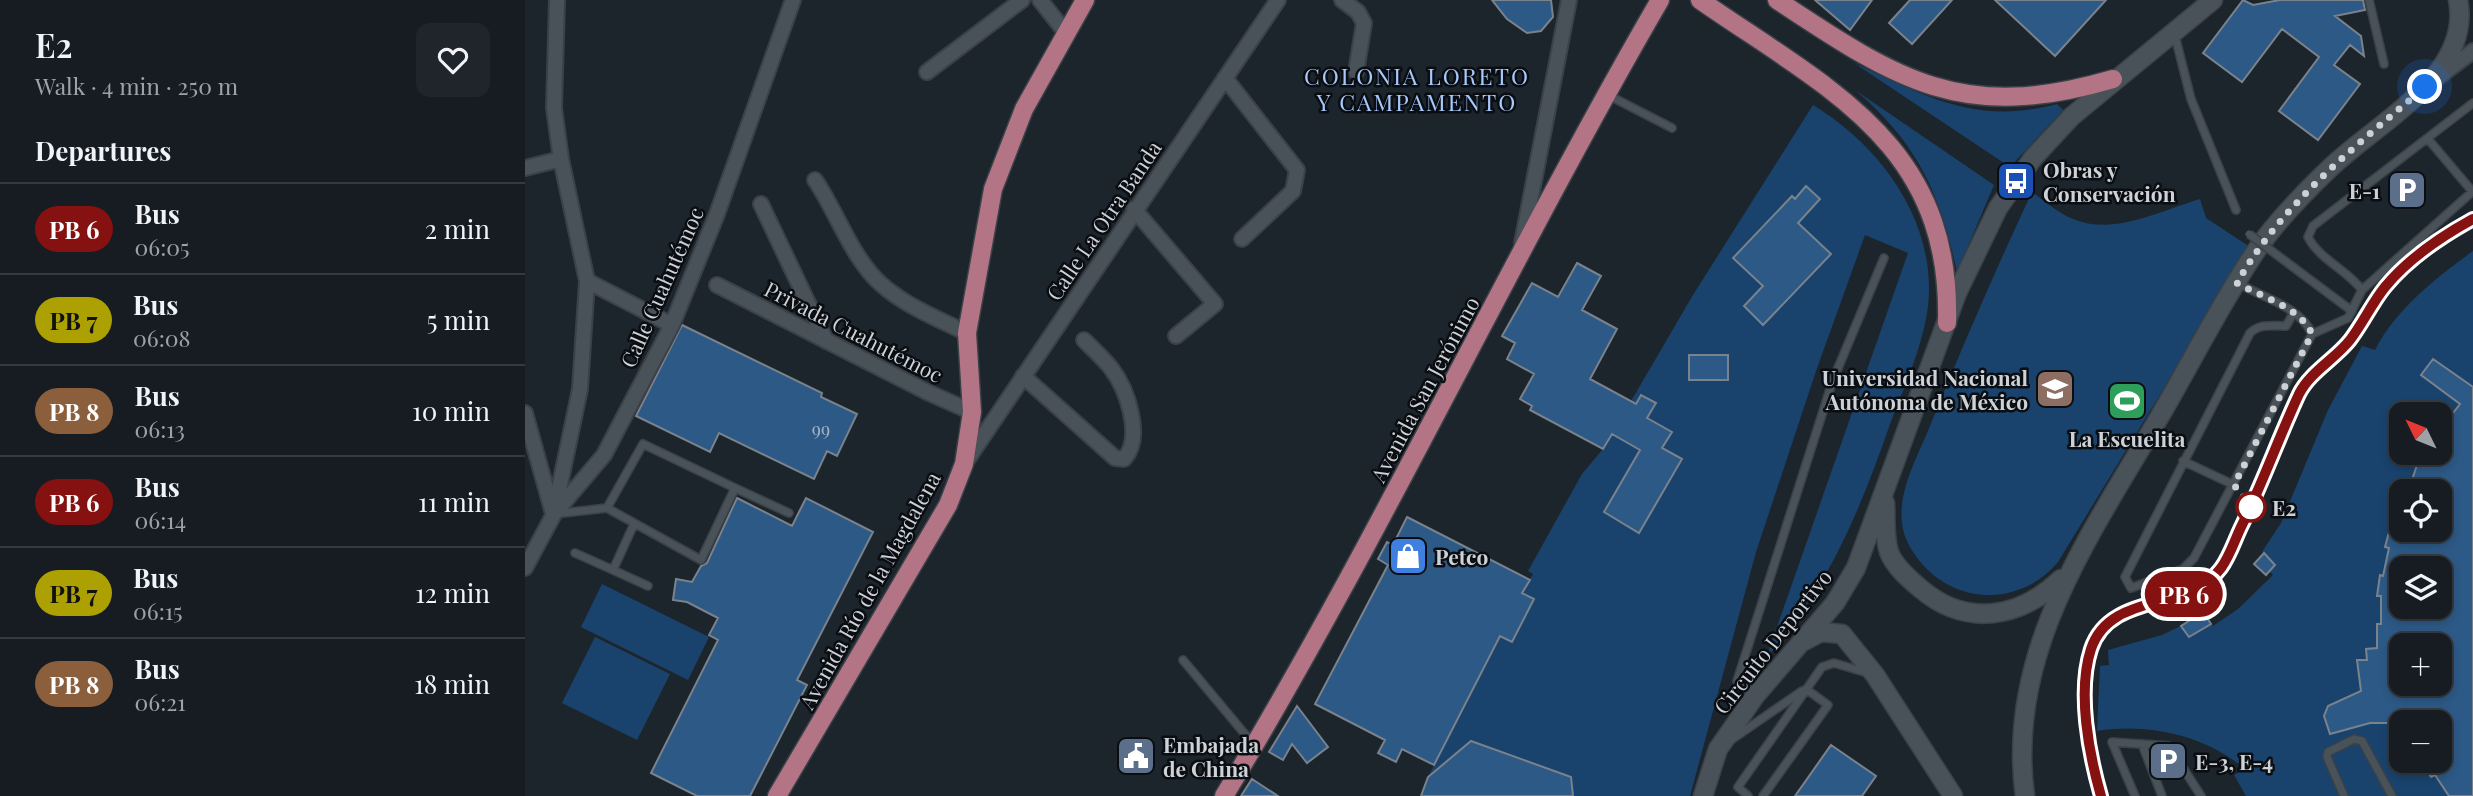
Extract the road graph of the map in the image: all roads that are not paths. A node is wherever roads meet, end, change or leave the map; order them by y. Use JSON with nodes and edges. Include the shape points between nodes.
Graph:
{"nodes":[{"id":1,"x":557,"y":0,"type":"edge"},
{"id":2,"x":793,"y":0,"type":"edge"},
{"id":3,"x":1022,"y":0,"type":"edge"},
{"id":4,"x":1040,"y":0,"type":"edge"},
{"id":5,"x":1085,"y":0,"type":"edge"},
{"id":6,"x":1278,"y":0,"type":"edge"},
{"id":7,"x":1342,"y":0,"type":"edge"},
{"id":8,"x":1569,"y":0,"type":"edge"},
{"id":9,"x":1660,"y":0,"type":"edge"},
{"id":10,"x":1700,"y":0,"type":"edge"},
{"id":11,"x":1777,"y":0,"type":"edge"},
{"id":12,"x":2213,"y":0,"type":"edge"},
{"id":13,"x":2369,"y":0,"type":"edge"},
{"id":14,"x":2458,"y":0,"type":"edge"},
{"id":15,"x":2174,"y":32,"type":"junction"},
{"id":16,"x":1066,"y":33,"type":"junction"},
{"id":17,"x":2473,"y":51,"type":"edge"},
{"id":18,"x":2384,"y":64,"type":"dead end"},
{"id":19,"x":927,"y":72,"type":"dead end"},
{"id":20,"x":1356,"y":72,"type":"dead end"},
{"id":21,"x":1226,"y":78,"type":"junction"},
{"id":22,"x":2113,"y":79,"type":"junction"},
{"id":23,"x":2425,"y":87,"type":"junction"},
{"id":24,"x":1606,"y":93,"type":"junction"},
{"id":25,"x":2473,"y":103,"type":"edge"},
{"id":26,"x":1672,"y":128,"type":"dead end"},
{"id":27,"x":2428,"y":139,"type":"junction"},
{"id":28,"x":561,"y":159,"type":"junction"},
{"id":29,"x":525,"y":168,"type":"edge"},
{"id":30,"x":815,"y":180,"type":"dead end"},
{"id":31,"x":2473,"y":191,"type":"edge"},
{"id":32,"x":761,"y":204,"type":"dead end"},
{"id":33,"x":1134,"y":209,"type":"junction"},
{"id":34,"x":2236,"y":210,"type":"dead end"},
{"id":35,"x":2473,"y":219,"type":"edge"},
{"id":36,"x":2249,"y":234,"type":"dead end"},
{"id":37,"x":1242,"y":239,"type":"dead end"},
{"id":38,"x":1520,"y":253,"type":"junction"},
{"id":39,"x":1884,"y":258,"type":"dead end"},
{"id":40,"x":587,"y":281,"type":"junction"},
{"id":41,"x":2237,"y":283,"type":"junction"},
{"id":42,"x":717,"y":285,"type":"dead end"},
{"id":43,"x":2362,"y":290,"type":"junction"},
{"id":44,"x":2352,"y":311,"type":"junction"},
{"id":45,"x":2293,"y":314,"type":"junction"},
{"id":46,"x":1947,"y":323,"type":"junction"},
{"id":47,"x":672,"y":325,"type":"junction"},
{"id":48,"x":967,"y":333,"type":"junction"},
{"id":49,"x":2312,"y":334,"type":"junction"},
{"id":50,"x":1176,"y":336,"type":"dead end"},
{"id":51,"x":1084,"y":340,"type":"dead end"},
{"id":52,"x":826,"y":341,"type":"junction"},
{"id":53,"x":1023,"y":376,"type":"junction"},
{"id":54,"x":525,"y":412,"type":"edge"},
{"id":55,"x":972,"y":412,"type":"junction"},
{"id":56,"x":2183,"y":461,"type":"junction"},
{"id":57,"x":964,"y":464,"type":"junction"},
{"id":58,"x":2234,"y":485,"type":"junction"},
{"id":59,"x":735,"y":488,"type":"junction"},
{"id":60,"x":1884,"y":496,"type":"junction"},
{"id":61,"x":607,"y":508,"type":"junction"},
{"id":62,"x":789,"y":513,"type":"dead end"},
{"id":63,"x":554,"y":514,"type":"junction"},
{"id":64,"x":634,"y":524,"type":"junction"},
{"id":65,"x":575,"y":553,"type":"dead end"},
{"id":66,"x":525,"y":568,"type":"edge"},
{"id":67,"x":613,"y":570,"type":"junction"},
{"id":68,"x":2069,"y":572,"type":"junction"},
{"id":69,"x":648,"y":586,"type":"dead end"},
{"id":70,"x":1801,"y":643,"type":"junction"},
{"id":71,"x":1183,"y":660,"type":"dead end"},
{"id":72,"x":1875,"y":675,"type":"junction"},
{"id":73,"x":1806,"y":689,"type":"junction"},
{"id":74,"x":1755,"y":696,"type":"junction"},
{"id":75,"x":2142,"y":744,"type":"junction"},
{"id":76,"x":1254,"y":746,"type":"junction"},
{"id":77,"x":1718,"y":749,"type":"junction"},
{"id":78,"x":2198,"y":793,"type":"edge"},
{"id":79,"x":777,"y":796,"type":"edge"},
{"id":80,"x":1224,"y":796,"type":"edge"},
{"id":81,"x":1703,"y":796,"type":"edge"},
{"id":82,"x":1748,"y":796,"type":"edge"},
{"id":83,"x":1763,"y":796,"type":"edge"},
{"id":84,"x":1953,"y":796,"type":"edge"},
{"id":85,"x":2025,"y":796,"type":"edge"},
{"id":86,"x":2101,"y":796,"type":"edge"},
{"id":87,"x":2135,"y":796,"type":"edge"},
{"id":88,"x":2162,"y":796,"type":"edge"},
{"id":89,"x":2189,"y":796,"type":"edge"},
{"id":90,"x":2344,"y":796,"type":"edge"},
{"id":91,"x":2392,"y":796,"type":"edge"}],
"edges":[{"from":1,"to":28,"type":"street","via":[[553,77]]},
{"from":2,"to":47,"type":"street","name":"Calle Cuahutémoc"},
{"from":3,"to":19,"type":"street"},
{"from":4,"to":16,"type":"street"},
{"from":5,"to":16,"type":"main road","name":"Avenida Río de la Magdalena"},
{"from":6,"to":21,"type":"street","name":"Calle La Otra Banda"},
{"from":7,"to":20,"type":"street","via":[[1364,23]]},
{"from":8,"to":38,"type":"street"},
{"from":9,"to":24,"type":"main road","name":"Avenida San Jerónimo"},
{"from":10,"to":46,"type":"main road","via":[[1854,107],[1892,145],[1924,198],[1938,238],[1946,280]]},
{"from":11,"to":22,"type":"main road","via":[[1852,50],[1948,93],[2040,95]]},
{"from":12,"to":15,"type":"street","name":"Circuito Deportivo"},
{"from":13,"to":18,"type":"lane"},
{"from":14,"to":23,"type":"street","via":[[2453,46]]},
{"from":15,"to":22,"type":"street","name":"Circuito Deportivo"},
{"from":15,"to":34,"type":"lane","via":[[2191,99]]},
{"from":16,"to":48,"type":"main road","name":"Avenida Río de la Magdalena","via":[[1024,109],[997,179]]},
{"from":17,"to":23,"type":"street"},
{"from":21,"to":33,"type":"street","name":"Calle La Otra Banda"},
{"from":21,"to":37,"type":"street","via":[[1297,170],[1293,191]]},
{"from":22,"to":46,"type":"street","name":"Circuito Deportivo","via":[[2051,137],[2016,181],[1983,235]]},
{"from":23,"to":41,"type":"street","via":[[2330,168],[2256,249]]},
{"from":24,"to":26,"type":"lane"},
{"from":24,"to":38,"type":"main road","name":"Avenida San Jerónimo"},
{"from":25,"to":27,"type":"lane"},
{"from":27,"to":31,"type":"lane"},
{"from":27,"to":43,"type":"lane","via":[[2313,226],[2308,237]]},
{"from":28,"to":29,"type":"street"},
{"from":28,"to":40,"type":"street"},
{"from":30,"to":48,"type":"street","via":[[879,284]]},
{"from":31,"to":43,"type":"lane"},
{"from":32,"to":52,"type":"street"},
{"from":33,"to":50,"type":"street","via":[[1215,304]]},
{"from":33,"to":53,"type":"street","name":"Calle La Otra Banda"},
{"from":35,"to":86,"type":"lane","via":[[2396,275],[2350,340],[2301,390],[2251,507],[2212,579],[2187,593],[2129,611],[2110,621],[2099,635],[2091,649],[2087,705],[2092,764]]},
{"from":36,"to":44,"type":"lane","bridge":true},
{"from":38,"to":76,"type":"main road","name":"Avenida San Jerónimo","via":[[1391,500]]},
{"from":39,"to":74,"type":"lane","via":[[1833,380],[1737,681]]},
{"from":40,"to":47,"type":"street"},
{"from":40,"to":63,"type":"street","via":[[580,389]]},
{"from":41,"to":45,"type":"lane"},
{"from":41,"to":68,"type":"street"},
{"from":42,"to":52,"type":"street","name":"Privada Cuahutémoc"},
{"from":43,"to":44,"type":"lane"},
{"from":44,"to":49,"type":"lane","via":[[2348,318]]},
{"from":45,"to":49,"type":"lane"},
{"from":45,"to":56,"type":"lane","via":[[2286,326],[2266,325],[2250,333]]},
{"from":46,"to":60,"type":"street","name":"Circuito Deportivo"},
{"from":47,"to":63,"type":"street","name":"Calle Cuahutémoc","via":[[604,455]]},
{"from":48,"to":55,"type":"main road","name":"Avenida Río de la Magdalena"},
{"from":49,"to":58,"type":"lane"},
{"from":51,"to":53,"type":"street","via":[[1112,370],[1122,390],[1135,432],[1132,450],[1124,459],[1115,458]]},
{"from":52,"to":55,"type":"street","name":"Privada Cuahutémoc"},
{"from":53,"to":57,"type":"street","name":"Calle La Otra Banda"},
{"from":54,"to":63,"type":"street"},
{"from":55,"to":57,"type":"main road","name":"Avenida Río de la Magdalena"},
{"from":56,"to":58,"type":"lane"},
{"from":56,"to":58,"type":"lane","via":[[2125,577],[2130,588],[2189,565]]},
{"from":57,"to":79,"type":"main road","name":"Avenida Río de la Magdalena","via":[[948,505]]},
{"from":59,"to":61,"type":"lane","via":[[643,444]]},
{"from":59,"to":62,"type":"lane"},
{"from":59,"to":64,"type":"lane","via":[[701,560]]},
{"from":60,"to":68,"type":"street","via":[[1890,554],[1928,594],[1961,612],[2010,610],[2046,593]]},
{"from":60,"to":70,"type":"street","name":"Circuito Deportivo","via":[[1856,568],[1835,603]]},
{"from":61,"to":63,"type":"lane"},
{"from":61,"to":64,"type":"lane"},
{"from":63,"to":66,"type":"street","name":"Calle Cuahutémoc"},
{"from":64,"to":67,"type":"lane"},
{"from":65,"to":67,"type":"lane"},
{"from":67,"to":69,"type":"lane"},
{"from":68,"to":85,"type":"street","via":[[2040,638],[2027,692],[2022,748]]},
{"from":70,"to":72,"type":"street","via":[[1821,632],[1842,634]]},
{"from":70,"to":74,"type":"street","name":"Circuito Deportivo"},
{"from":71,"to":76,"type":"lane"},
{"from":72,"to":73,"type":"lane","via":[[1834,663],[1822,667]]},
{"from":72,"to":84,"type":"street"},
{"from":73,"to":77,"type":"lane"},
{"from":73,"to":82,"type":"lane","via":[[1738,787]]},
{"from":73,"to":83,"type":"lane","via":[[1828,705]]},
{"from":74,"to":77,"type":"street","name":"Circuito Deportivo"},
{"from":75,"to":78,"type":"lane","via":[[2169,746]]},
{"from":75,"to":87,"type":"lane","via":[[2112,742]]},
{"from":75,"to":88,"type":"lane"},
{"from":76,"to":80,"type":"main road","name":"Avenida San Jerónimo"},
{"from":77,"to":81,"type":"street","name":"Circuito Deportivo"},
{"from":78,"to":89,"type":"lane"},
{"from":90,"to":91,"type":"lane","via":[[2326,757],[2354,739],[2362,741]]}]}
